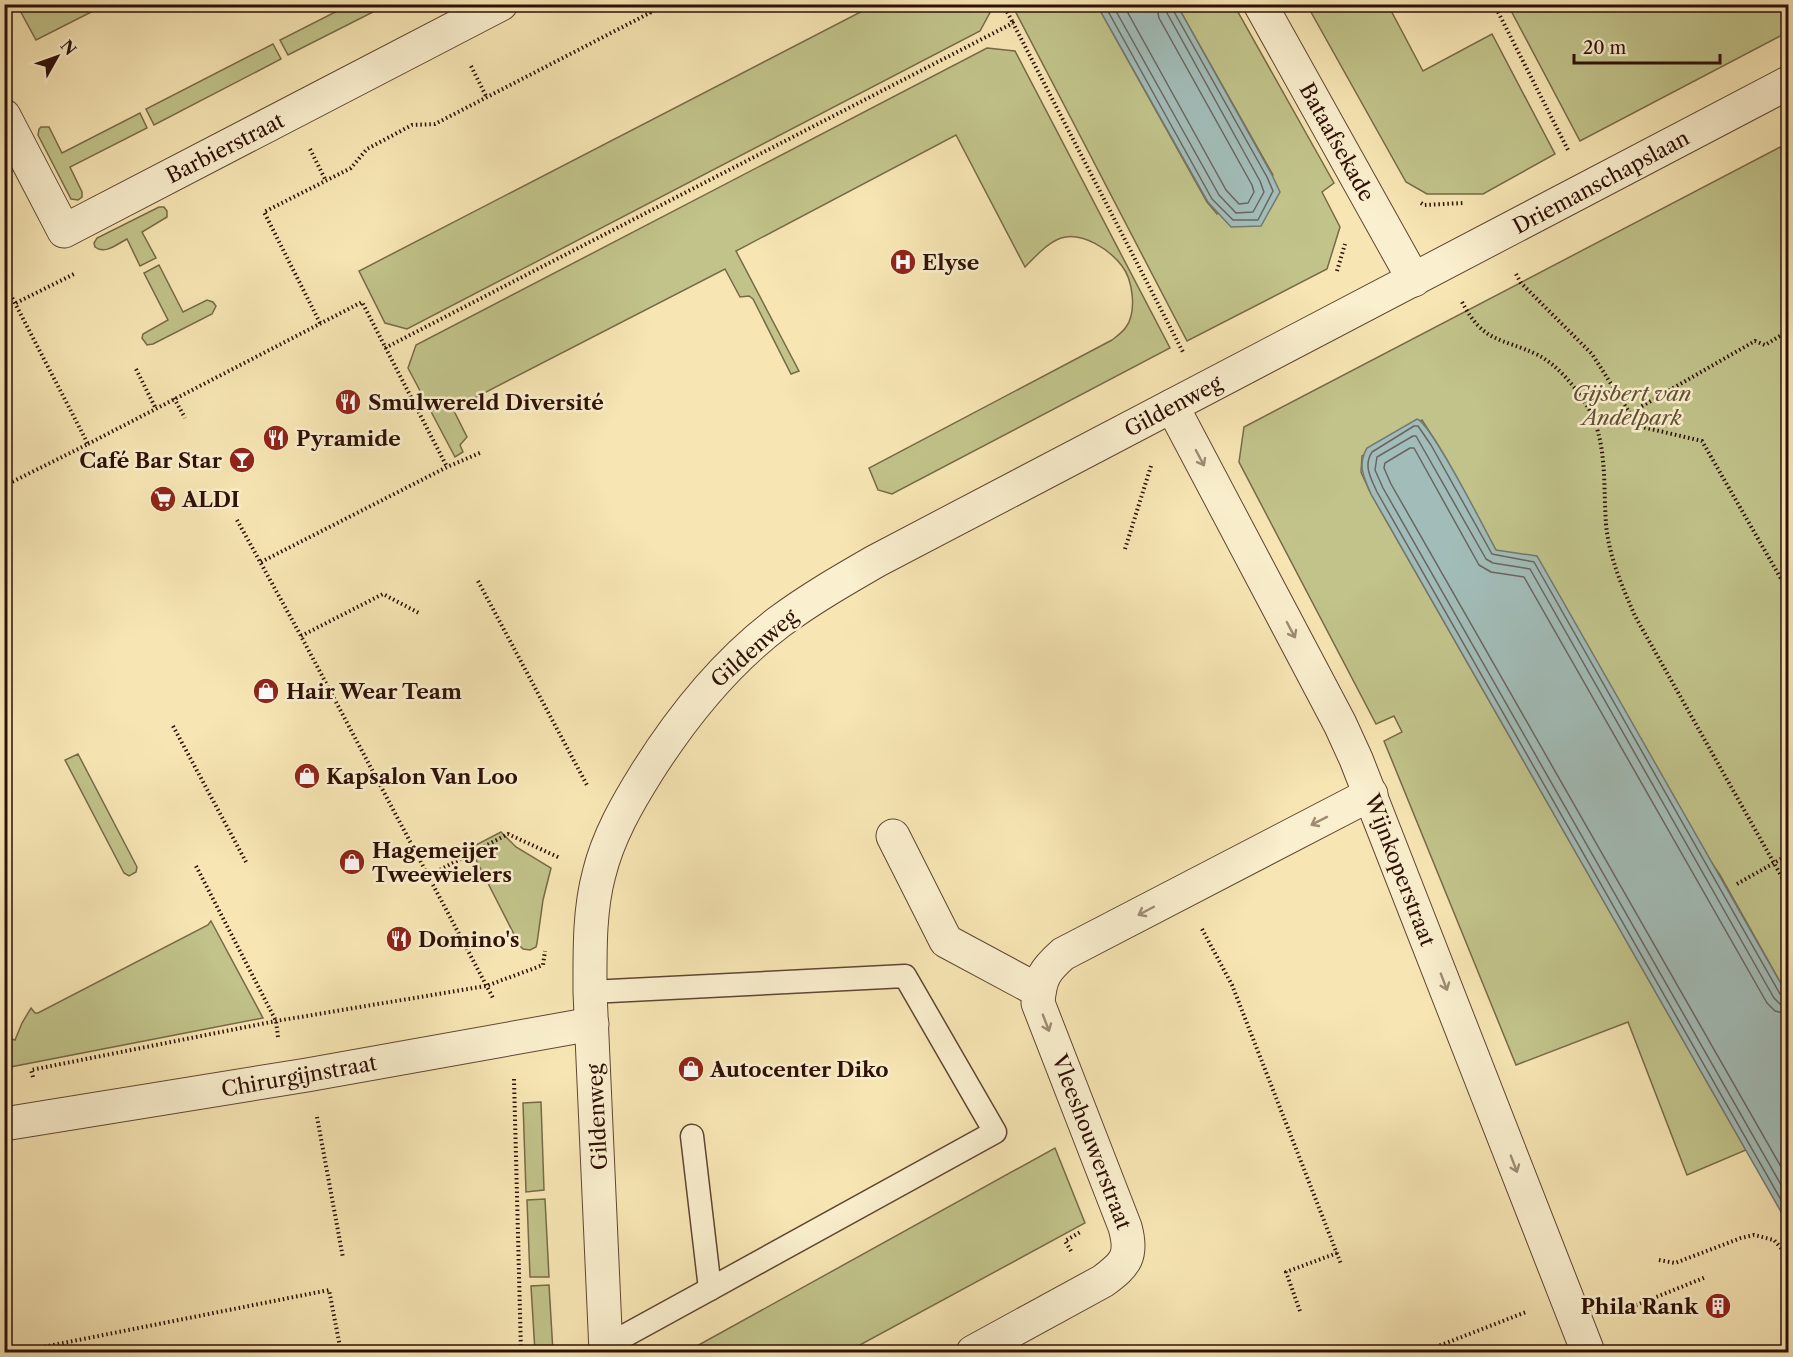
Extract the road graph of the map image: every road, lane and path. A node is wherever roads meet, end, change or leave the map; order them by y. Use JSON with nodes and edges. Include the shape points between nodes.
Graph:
{"nodes":[{"id":1,"x":501,"y":4,"type":"edge"},
{"id":2,"x":647,"y":4,"type":"edge"},
{"id":3,"x":667,"y":4,"type":"edge"},
{"id":4,"x":1003,"y":4,"type":"edge"},
{"id":5,"x":1260,"y":4,"type":"edge"},
{"id":6,"x":1494,"y":4,"type":"edge"},
{"id":7,"x":651,"y":13,"type":"junction"},
{"id":8,"x":1013,"y":23,"type":"junction"},
{"id":9,"x":1788,"y":83,"type":"edge"},
{"id":10,"x":4,"y":116,"type":"edge"},
{"id":11,"x":1589,"y":189,"type":"junction"},
{"id":12,"x":1417,"y":201,"type":"dead end"},
{"id":13,"x":1496,"y":238,"type":"junction"},
{"id":14,"x":1443,"y":266,"type":"junction"},
{"id":15,"x":84,"y":269,"type":"dead end"},
{"id":16,"x":1414,"y":280,"type":"junction"},
{"id":17,"x":4,"y":282,"type":"edge"},
{"id":18,"x":16,"y":303,"type":"junction"},
{"id":19,"x":320,"y":323,"type":"junction"},
{"id":20,"x":1788,"y":331,"type":"edge"},
{"id":21,"x":385,"y":348,"type":"junction"},
{"id":22,"x":136,"y":369,"type":"dead end"},
{"id":23,"x":1203,"y":390,"type":"junction"},
{"id":24,"x":174,"y":398,"type":"junction"},
{"id":25,"x":1172,"y":406,"type":"junction"},
{"id":26,"x":156,"y":408,"type":"junction"},
{"id":27,"x":1630,"y":413,"type":"junction"},
{"id":28,"x":184,"y":418,"type":"dead end"},
{"id":29,"x":88,"y":444,"type":"junction"},
{"id":30,"x":482,"y":452,"type":"dead end"},
{"id":31,"x":447,"y":467,"type":"junction"},
{"id":32,"x":4,"y":486,"type":"edge"},
{"id":33,"x":237,"y":520,"type":"dead end"},
{"id":34,"x":1125,"y":549,"type":"dead end"},
{"id":35,"x":261,"y":562,"type":"junction"},
{"id":36,"x":478,"y":581,"type":"dead end"},
{"id":37,"x":1788,"y":591,"type":"edge"},
{"id":38,"x":419,"y":612,"type":"dead end"},
{"id":39,"x":301,"y":636,"type":"junction"},
{"id":40,"x":172,"y":726,"type":"dead end"},
{"id":41,"x":10,"y":778,"type":"dead end"},
{"id":42,"x":4,"y":781,"type":"edge"},
{"id":43,"x":590,"y":791,"type":"dead end"},
{"id":44,"x":1371,"y":794,"type":"junction"},
{"id":45,"x":893,"y":836,"type":"dead end"},
{"id":46,"x":1788,"y":855,"type":"edge"},
{"id":47,"x":564,"y":860,"type":"dead end"},
{"id":48,"x":246,"y":862,"type":"dead end"},
{"id":49,"x":1774,"y":863,"type":"junction"},
{"id":50,"x":196,"y":866,"type":"dead end"},
{"id":51,"x":428,"y":876,"type":"junction"},
{"id":52,"x":1737,"y":884,"type":"dead end"},
{"id":53,"x":1788,"y":888,"type":"edge"},
{"id":54,"x":1182,"y":892,"type":"junction"},
{"id":55,"x":1039,"y":991,"type":"junction"},
{"id":56,"x":590,"y":992,"type":"junction"},
{"id":57,"x":592,"y":1024,"type":"junction"},
{"id":58,"x":513,"y":1038,"type":"junction"},
{"id":59,"x":295,"y":1077,"type":"junction"},
{"id":60,"x":4,"y":1124,"type":"edge"},
{"id":61,"x":692,"y":1136,"type":"dead end"},
{"id":62,"x":1337,"y":1252,"type":"junction"},
{"id":63,"x":1788,"y":1256,"type":"edge"},
{"id":64,"x":344,"y":1258,"type":"dead end"},
{"id":65,"x":1659,"y":1260,"type":"dead end"},
{"id":66,"x":1341,"y":1264,"type":"dead end"},
{"id":67,"x":1706,"y":1277,"type":"dead end"},
{"id":68,"x":710,"y":1289,"type":"junction"},
{"id":69,"x":1566,"y":1297,"type":"junction"},
{"id":70,"x":1300,"y":1311,"type":"dead end"},
{"id":71,"x":1584,"y":1340,"type":"edge"},
{"id":72,"x":606,"y":1349,"type":"edge"},
{"id":73,"x":18,"y":1353,"type":"edge"},
{"id":74,"x":341,"y":1353,"type":"edge"},
{"id":75,"x":522,"y":1353,"type":"edge"},
{"id":76,"x":973,"y":1353,"type":"edge"},
{"id":77,"x":1423,"y":1353,"type":"edge"}],
"edges":[{"from":1,"to":10,"type":"street","name":"Barbierstraat","via":[[64,231]]},
{"from":2,"to":7,"type":"path"},
{"from":3,"to":7,"type":"path"},
{"from":4,"to":8,"type":"path"},
{"from":5,"to":16,"type":"street","name":"Bataafsekade"},
{"from":6,"to":11,"type":"path"},
{"from":7,"to":19,"type":"path","via":[[435,124],[412,125],[367,149],[351,168],[264,212]]},
{"from":8,"to":21,"type":"path"},
{"from":8,"to":23,"type":"path"},
{"from":9,"to":11,"type":"street","name":"Driemanschapslaan"},
{"from":11,"to":13,"type":"street","name":"Driemanschapslaan"},
{"from":12,"to":13,"type":"path","via":[[1424,205],[1476,202]]},
{"from":13,"to":14,"type":"street","name":"Driemanschapslaan"},
{"from":13,"to":27,"type":"path","via":[[1521,283],[1592,354]]},
{"from":14,"to":16,"type":"street","name":"Driemanschapslaan"},
{"from":14,"to":49,"type":"path","via":[[1481,330],[1539,356],[1574,386],[1587,406],[1599,434],[1606,526],[1616,571],[1635,616]]},
{"from":15,"to":18,"type":"path"},
{"from":16,"to":23,"type":"street","name":"Gildenweg"},
{"from":17,"to":18,"type":"path"},
{"from":18,"to":29,"type":"path"},
{"from":19,"to":21,"type":"path","via":[[362,302]]},
{"from":19,"to":24,"type":"path"},
{"from":20,"to":27,"type":"path","via":[[1765,345],[1755,341]]},
{"from":21,"to":31,"type":"path"},
{"from":22,"to":26,"type":"path"},
{"from":23,"to":25,"type":"street","name":"Gildenweg"},
{"from":24,"to":26,"type":"path"},
{"from":24,"to":28,"type":"path"},
{"from":25,"to":34,"type":"path"},
{"from":25,"to":44,"type":"street","name":"Wijnkoperstraat","one_way":true,"via":[[1340,724]]},
{"from":25,"to":56,"type":"street","name":"Gildenweg","via":[[818,595],[778,623],[716,680],[658,754],[607,845],[594,910]]},
{"from":26,"to":29,"type":"path"},
{"from":27,"to":37,"type":"path","via":[[1638,426],[1702,441]]},
{"from":29,"to":32,"type":"path"},
{"from":30,"to":31,"type":"path"},
{"from":31,"to":35,"type":"path"},
{"from":33,"to":35,"type":"path"},
{"from":35,"to":39,"type":"path"},
{"from":36,"to":43,"type":"path"},
{"from":38,"to":39,"type":"path","via":[[382,594]]},
{"from":39,"to":51,"type":"path"},
{"from":40,"to":48,"type":"path"},
{"from":41,"to":42,"type":"path"},
{"from":44,"to":54,"type":"street","one_way":true},
{"from":44,"to":69,"type":"street","name":"Wijnkoperstraat","one_way":true},
{"from":45,"to":55,"type":"street","via":[[946,940]]},
{"from":46,"to":49,"type":"path"},
{"from":47,"to":51,"type":"path","via":[[508,834]]},
{"from":49,"to":52,"type":"path"},
{"from":49,"to":53,"type":"path"},
{"from":50,"to":59,"type":"path","via":[[276,1021]]},
{"from":51,"to":58,"type":"path"},
{"from":54,"to":55,"type":"street","one_way":true,"via":[[1063,954],[1046,969]]},
{"from":54,"to":62,"type":"path","via":[[1232,985]]},
{"from":55,"to":76,"type":"street","name":"Vleeshouwerstraat","one_way":true,"via":[[1038,1003],[1125,1227],[1129,1251],[1119,1269],[1103,1281]]},
{"from":56,"to":57,"type":"street","name":"Gildenweg"},
{"from":56,"to":68,"type":"lane","via":[[905,976],[995,1132]]},
{"from":57,"to":58,"type":"street","name":"Chirurgijnstraat"},
{"from":57,"to":72,"type":"street","name":"Gildenweg"},
{"from":58,"to":59,"type":"street","name":"Chirurgijnstraat"},
{"from":58,"to":75,"type":"path"},
{"from":59,"to":60,"type":"street","name":"Chirurgijnstraat"},
{"from":59,"to":64,"type":"path"},
{"from":61,"to":68,"type":"lane"},
{"from":62,"to":66,"type":"path"},
{"from":62,"to":70,"type":"path","via":[[1286,1272]]},
{"from":63,"to":65,"type":"path","via":[[1774,1240],[1754,1235],[1675,1263]]},
{"from":67,"to":71,"type":"path"},
{"from":68,"to":72,"type":"lane"},
{"from":69,"to":71,"type":"street","name":"Wijnkoperstraat"},
{"from":69,"to":77,"type":"path"},
{"from":73,"to":74,"type":"path","via":[[329,1290]]}]}
